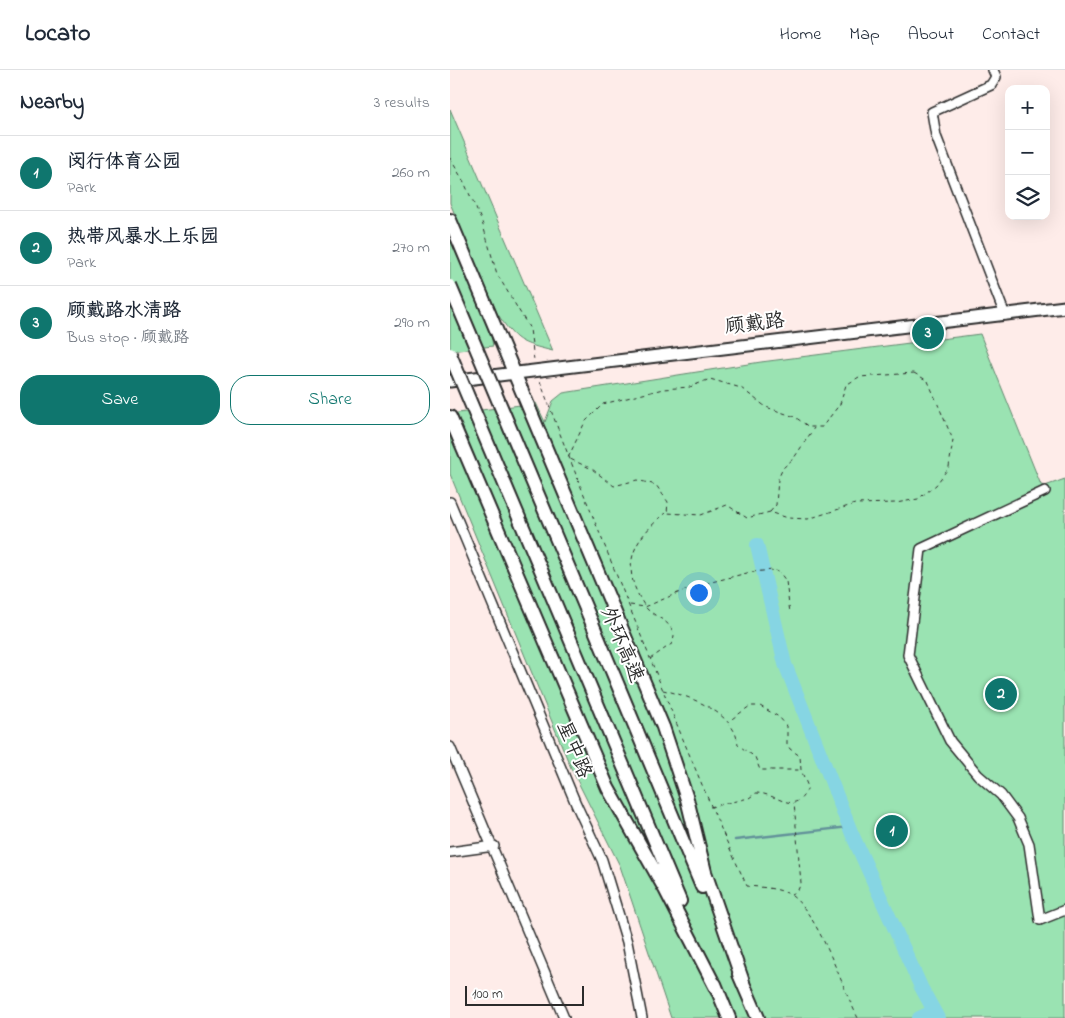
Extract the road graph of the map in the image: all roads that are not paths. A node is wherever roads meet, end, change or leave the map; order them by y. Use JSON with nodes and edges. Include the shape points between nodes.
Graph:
{"nodes":[{"id":1,"x":993,"y":70,"type":"edge"},
{"id":2,"x":450,"y":220,"type":"edge"},
{"id":3,"x":450,"y":286,"type":"edge"},
{"id":4,"x":1065,"y":307,"type":"edge"},
{"id":5,"x":1006,"y":315,"type":"junction"},
{"id":6,"x":450,"y":354,"type":"edge"},
{"id":7,"x":516,"y":373,"type":"junction"},
{"id":8,"x":450,"y":381,"type":"edge"},
{"id":9,"x":450,"y":417,"type":"edge"},
{"id":10,"x":1045,"y":491,"type":"dead end"},
{"id":11,"x":450,"y":502,"type":"edge"},
{"id":12,"x":450,"y":747,"type":"edge"},
{"id":13,"x":494,"y":846,"type":"junction"},
{"id":14,"x":450,"y":852,"type":"edge"},
{"id":15,"x":1065,"y":910,"type":"edge"},
{"id":16,"x":743,"y":982,"type":"junction"},
{"id":17,"x":718,"y":992,"type":"junction"},
{"id":18,"x":564,"y":1018,"type":"edge"},
{"id":19,"x":642,"y":1018,"type":"edge"},
{"id":20,"x":729,"y":1018,"type":"edge"},
{"id":21,"x":758,"y":1018,"type":"edge"}],
"edges":[{"from":1,"to":5,"type":"street","via":[[996,77],[991,85],[932,112],[936,136]]},
{"from":2,"to":7,"type":"highway"},
{"from":3,"to":16,"type":"highway","name":"外环高速","bridge":true},
{"from":4,"to":5,"type":"main road","name":"顾戴路"},
{"from":5,"to":7,"type":"main road","name":"顾戴路"},
{"from":6,"to":17,"type":"highway","bridge":true},
{"from":7,"to":8,"type":"main road","name":"顾戴路"},
{"from":7,"to":16,"type":"highway","via":[[663,726],[687,799],[705,872]]},
{"from":9,"to":17,"type":"highway","via":[[608,788],[666,889]]},
{"from":10,"to":15,"type":"street","via":[[921,549],[908,655],[950,741],[1018,818],[1029,844],[1040,920]]},
{"from":11,"to":19,"type":"street","name":"星中路","via":[[602,860],[627,942]]},
{"from":12,"to":13,"type":"street"},
{"from":13,"to":14,"type":"street"},
{"from":13,"to":18,"type":"street"},
{"from":16,"to":21,"type":"highway","name":"外环高速"},
{"from":17,"to":20,"type":"highway"}]}
